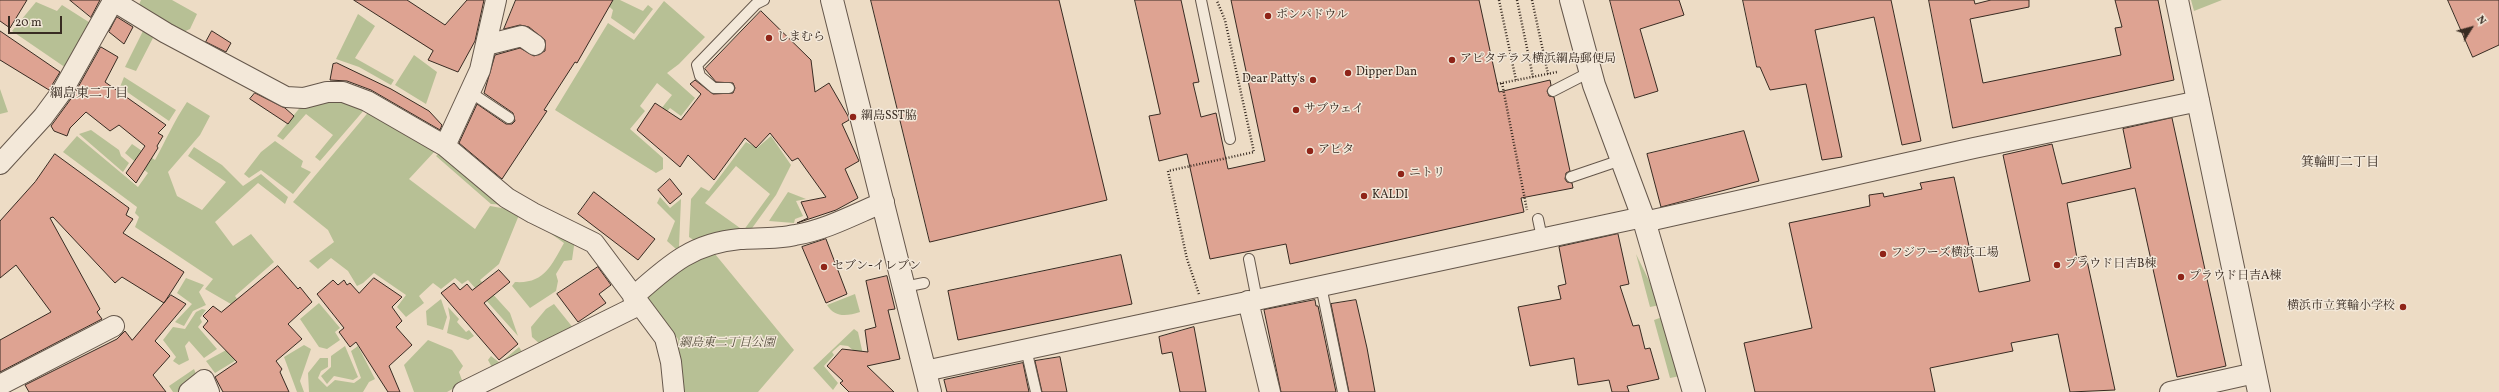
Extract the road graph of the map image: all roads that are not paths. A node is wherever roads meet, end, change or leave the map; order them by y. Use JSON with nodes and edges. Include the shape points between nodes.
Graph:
{"nodes":[{"id":1,"x":113,"y":0,"type":"edge"},
{"id":2,"x":496,"y":0,"type":"edge"},
{"id":3,"x":764,"y":0,"type":"edge"},
{"id":4,"x":832,"y":0,"type":"edge"},
{"id":5,"x":1201,"y":0,"type":"edge"},
{"id":6,"x":1571,"y":0,"type":"edge"},
{"id":7,"x":2177,"y":0,"type":"edge"},
{"id":8,"x":486,"y":45,"type":"junction"},
{"id":9,"x":534,"y":45,"type":"dead end"},
{"id":10,"x":1590,"y":72,"type":"junction"},
{"id":11,"x":729,"y":88,"type":"dead end"},
{"id":12,"x":1553,"y":91,"type":"dead end"},
{"id":13,"x":470,"y":92,"type":"junction"},
{"id":14,"x":2199,"y":101,"type":"junction"},
{"id":15,"x":509,"y":118,"type":"dead end"},
{"id":16,"x":1230,"y":139,"type":"dead end"},
{"id":17,"x":445,"y":146,"type":"junction"},
{"id":18,"x":1621,"y":160,"type":"junction"},
{"id":19,"x":0,"y":164,"type":"edge"},
{"id":20,"x":1571,"y":177,"type":"dead end"},
{"id":21,"x":884,"y":202,"type":"junction"},
{"id":22,"x":1538,"y":219,"type":"road end"},
{"id":23,"x":1644,"y":219,"type":"junction"},
{"id":24,"x":1542,"y":238,"type":"junction"},
{"id":25,"x":1249,"y":258,"type":"dead end"},
{"id":26,"x":1321,"y":286,"type":"junction"},
{"id":27,"x":636,"y":301,"type":"junction"},
{"id":28,"x":1253,"y":301,"type":"junction"},
{"id":29,"x":114,"y":326,"type":"dead end"},
{"id":30,"x":1026,"y":349,"type":"junction"},
{"id":31,"x":925,"y":371,"type":"junction"},
{"id":32,"x":2257,"y":383,"type":"edge"},
{"id":33,"x":0,"y":385,"type":"edge"},
{"id":34,"x":189,"y":392,"type":"edge"},
{"id":35,"x":209,"y":392,"type":"edge"},
{"id":36,"x":463,"y":392,"type":"edge"},
{"id":37,"x":674,"y":392,"type":"edge"},
{"id":38,"x":930,"y":392,"type":"edge"},
{"id":39,"x":1036,"y":392,"type":"edge"},
{"id":40,"x":1270,"y":392,"type":"edge"},
{"id":41,"x":1343,"y":392,"type":"edge"},
{"id":42,"x":1694,"y":392,"type":"edge"},
{"id":43,"x":2170,"y":392,"type":"edge"}],
"edges":[{"from":1,"to":17,"type":"street","via":[[166,33],[286,97],[304,98],[327,92],[343,92],[367,101]]},
{"from":1,"to":19,"type":"street","via":[[63,90],[43,117]]},
{"from":2,"to":8,"type":"street"},
{"from":3,"to":11,"type":"lane","via":[[756,4],[697,65],[700,76],[714,88]]},
{"from":4,"to":21,"type":"street"},
{"from":5,"to":16,"type":"lane"},
{"from":6,"to":10,"type":"street"},
{"from":7,"to":14,"type":"street"},
{"from":8,"to":9,"type":"street","via":[[522,36]]},
{"from":8,"to":13,"type":"street","via":[[480,70]]},
{"from":10,"to":12,"type":"lane"},
{"from":10,"to":18,"type":"street"},
{"from":13,"to":15,"type":"lane"},
{"from":13,"to":17,"type":"street"},
{"from":14,"to":23,"type":"street"},
{"from":14,"to":32,"type":"street"},
{"from":17,"to":27,"type":"street","via":[[507,198],[594,243],[617,270]]},
{"from":18,"to":20,"type":"lane"},
{"from":18,"to":23,"type":"street"},
{"from":21,"to":27,"type":"street","via":[[822,228],[795,236],[729,240],[703,246],[671,263]]},
{"from":21,"to":31,"type":"street","via":[[914,285]]},
{"from":22,"to":24,"type":"lane"},
{"from":23,"to":24,"type":"street"},
{"from":23,"to":42,"type":"street"},
{"from":24,"to":26,"type":"street"},
{"from":25,"to":28,"type":"lane"},
{"from":26,"to":28,"type":"street"},
{"from":26,"to":41,"type":"lane"},
{"from":27,"to":36,"type":"street"},
{"from":27,"to":37,"type":"street","via":[[665,338]]},
{"from":28,"to":30,"type":"street"},
{"from":28,"to":40,"type":"street"},
{"from":29,"to":33,"type":"street"},
{"from":30,"to":31,"type":"street"},
{"from":30,"to":39,"type":"lane"},
{"from":31,"to":38,"type":"street"},
{"from":32,"to":43,"type":"street"},
{"from":34,"to":35,"type":"street","via":[[204,380]]}]}
